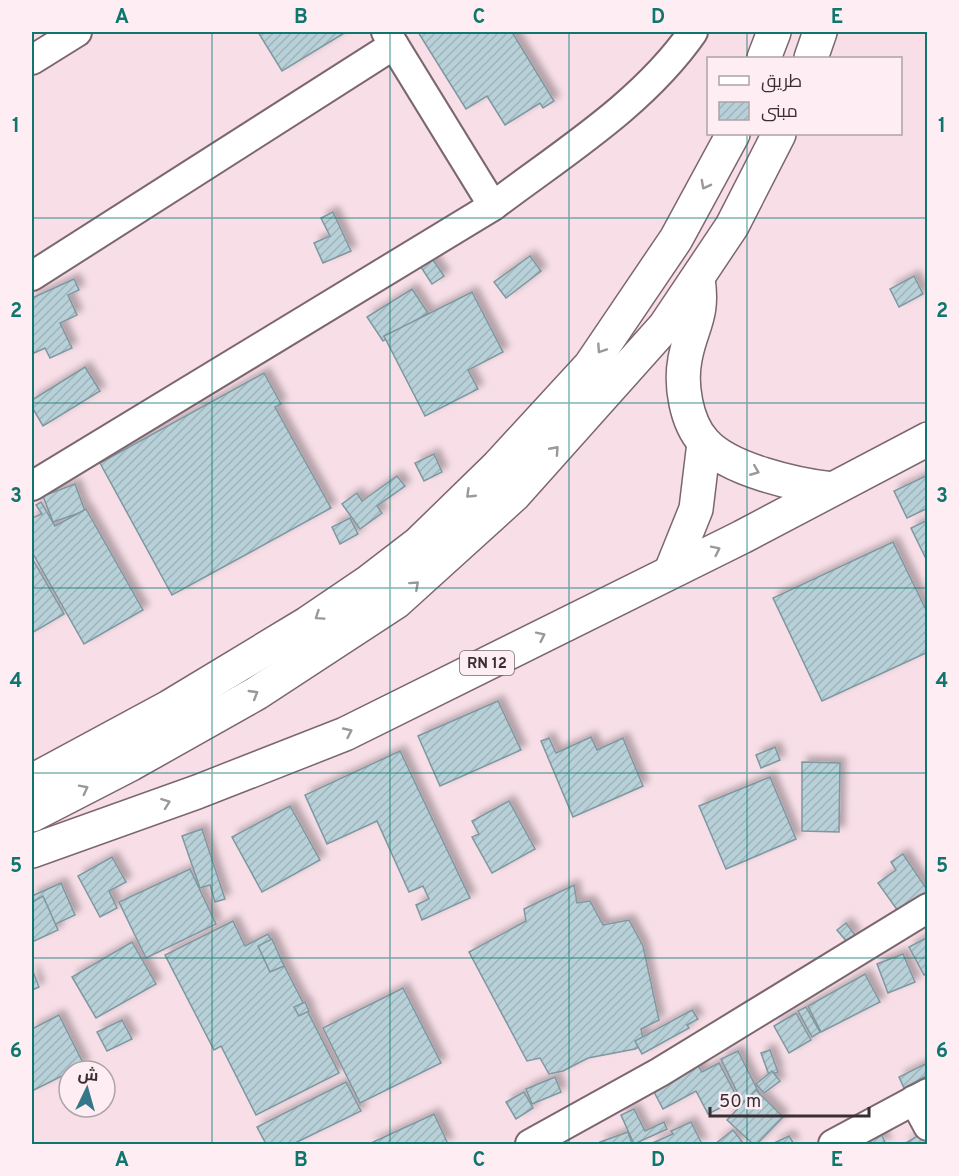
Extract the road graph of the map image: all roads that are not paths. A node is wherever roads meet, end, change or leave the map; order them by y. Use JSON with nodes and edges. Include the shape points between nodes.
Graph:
{"nodes":[{"id":1,"x":77,"y":32,"type":"edge"},
{"id":2,"x":693,"y":32,"type":"edge"},
{"id":3,"x":774,"y":32,"type":"edge"},
{"id":4,"x":820,"y":32,"type":"edge"},
{"id":5,"x":389,"y":38,"type":"edge"},
{"id":6,"x":764,"y":57,"type":"edge"},
{"id":7,"x":811,"y":57,"type":"edge"},
{"id":8,"x":32,"y":60,"type":"edge"},
{"id":9,"x":732,"y":135,"type":"edge"},
{"id":10,"x":778,"y":135,"type":"edge"},
{"id":11,"x":493,"y":206,"type":"junction"},
{"id":12,"x":32,"y":276,"type":"edge"},
{"id":13,"x":698,"y":279,"type":"junction"},
{"id":14,"x":927,"y":439,"type":"edge"},
{"id":15,"x":704,"y":443,"type":"junction"},
{"id":16,"x":32,"y":486,"type":"edge"},
{"id":17,"x":832,"y":489,"type":"junction"},
{"id":18,"x":672,"y":572,"type":"junction"},
{"id":19,"x":32,"y":781,"type":"edge"},
{"id":20,"x":32,"y":815,"type":"edge"},
{"id":21,"x":32,"y":850,"type":"edge"},
{"id":22,"x":927,"y":908,"type":"edge"},
{"id":23,"x":921,"y":1096,"type":"edge"},
{"id":24,"x":927,"y":1126,"type":"edge"},
{"id":25,"x":530,"y":1144,"type":"edge"},
{"id":26,"x":834,"y":1144,"type":"edge"}],
"edges":[{"from":1,"to":8,"type":"street"},
{"from":2,"to":11,"type":"street","via":[[677,54],[624,107]]},
{"from":3,"to":6,"type":"highway"},
{"from":4,"to":7,"type":"highway"},
{"from":5,"to":11,"type":"street"},
{"from":5,"to":12,"type":"street"},
{"from":9,"to":19,"type":"highway","one_way":true,"via":[[676,239],[590,366],[420,543],[308,623],[169,707]]},
{"from":10,"to":13,"type":"highway","via":[[732,226]]},
{"from":11,"to":16,"type":"street"},
{"from":13,"to":15,"type":"highway","via":[[701,308],[685,358],[683,378],[688,407]]},
{"from":20,"to":13,"type":"highway","one_way":true,"via":[[257,693],[396,602],[514,495],[665,326]]},
{"from":14,"to":17,"type":"highway","number":"RN 12"},
{"from":15,"to":17,"type":"highway","one_way":true,"via":[[760,474]]},
{"from":15,"to":18,"type":"highway","via":[[696,509]]},
{"from":18,"to":17,"type":"highway","number":"RN 12","one_way":true},
{"from":21,"to":18,"type":"highway","number":"RN 12","one_way":true,"via":[[345,734]]},
{"from":22,"to":25,"type":"street","via":[[660,1072]]},
{"from":23,"to":24,"type":"street"},
{"from":23,"to":26,"type":"street"}]}
